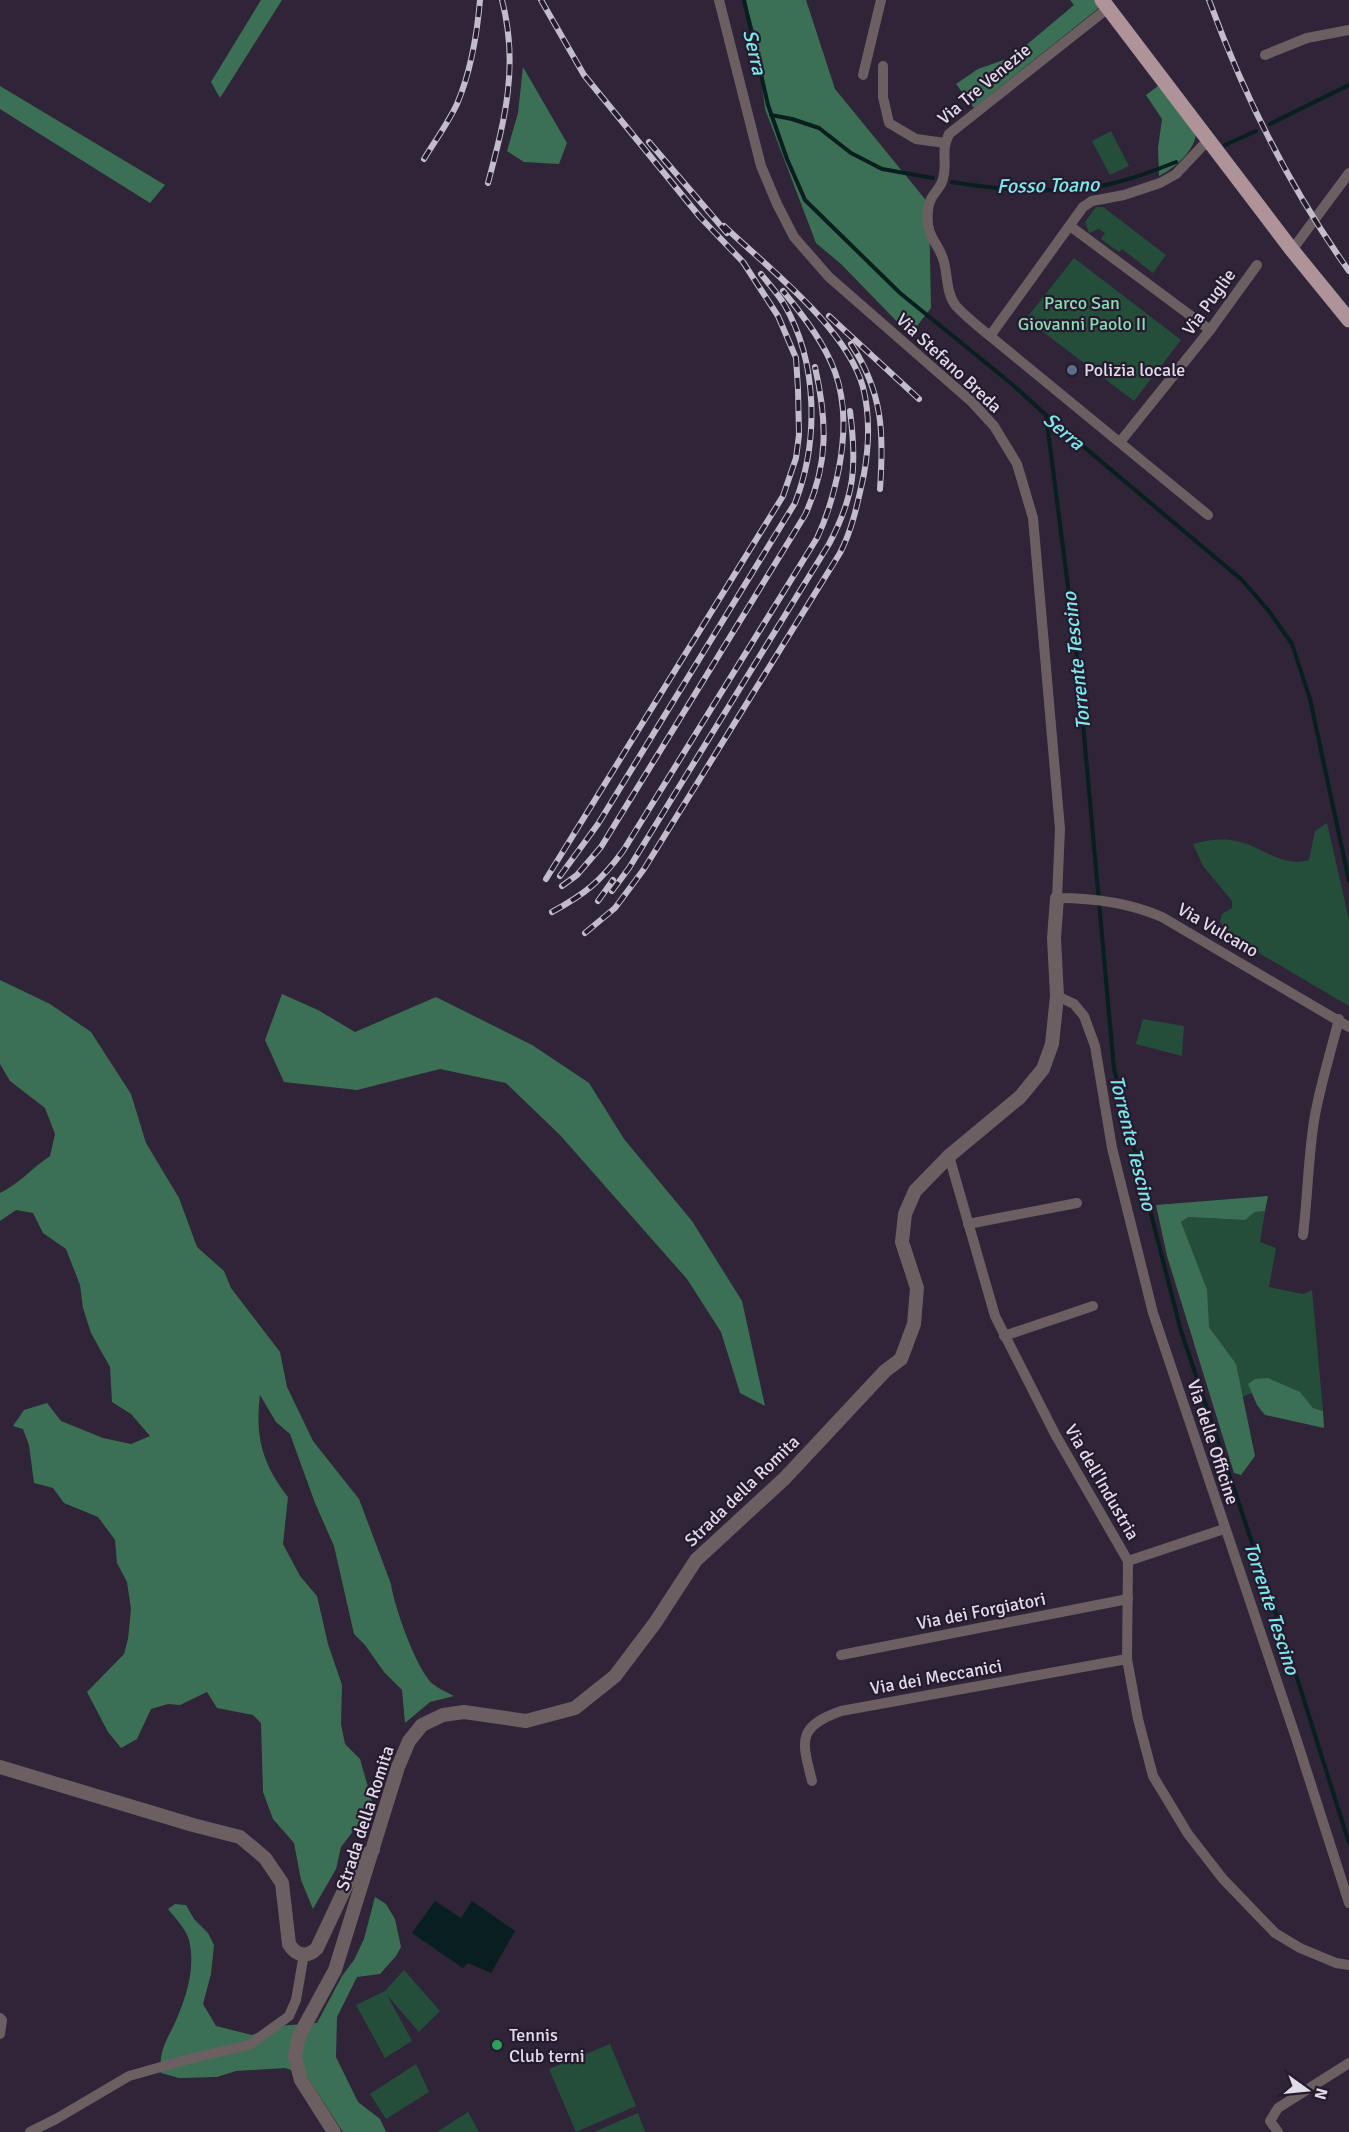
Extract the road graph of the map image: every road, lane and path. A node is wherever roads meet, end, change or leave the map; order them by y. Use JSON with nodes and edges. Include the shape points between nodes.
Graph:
{"nodes":[{"id":1,"x":719,"y":0,"type":"edge"},
{"id":2,"x":881,"y":0,"type":"edge"},
{"id":3,"x":1106,"y":4,"type":"edge"},
{"id":4,"x":1349,"y":30,"type":"edge"},
{"id":5,"x":1265,"y":55,"type":"dead end"},
{"id":6,"x":883,"y":66,"type":"dead end"},
{"id":7,"x":862,"y":75,"type":"dead end"},
{"id":8,"x":1208,"y":140,"type":"junction"},
{"id":9,"x":945,"y":143,"type":"junction"},
{"id":10,"x":1349,"y":173,"type":"edge"},
{"id":11,"x":1070,"y":226,"type":"junction"},
{"id":12,"x":1292,"y":250,"type":"junction"},
{"id":13,"x":1257,"y":265,"type":"dead end"},
{"id":14,"x":1349,"y":320,"type":"edge"},
{"id":15,"x":1210,"y":330,"type":"junction"},
{"id":16,"x":990,"y":336,"type":"junction"},
{"id":17,"x":1120,"y":442,"type":"junction"},
{"id":18,"x":1208,"y":514,"type":"dead end"},
{"id":19,"x":1058,"y":898,"type":"junction"},
{"id":20,"x":1057,"y":996,"type":"junction"},
{"id":21,"x":1339,"y":1019,"type":"junction"},
{"id":22,"x":1349,"y":1027,"type":"edge"},
{"id":23,"x":949,"y":1156,"type":"junction"},
{"id":24,"x":1077,"y":1203,"type":"dead end"},
{"id":25,"x":968,"y":1224,"type":"junction"},
{"id":26,"x":1303,"y":1235,"type":"dead end"},
{"id":27,"x":1093,"y":1306,"type":"dead end"},
{"id":28,"x":1004,"y":1336,"type":"junction"},
{"id":29,"x":1224,"y":1529,"type":"junction"},
{"id":30,"x":1128,"y":1561,"type":"junction"},
{"id":31,"x":1128,"y":1599,"type":"junction"},
{"id":32,"x":841,"y":1655,"type":"dead end"},
{"id":33,"x":1127,"y":1659,"type":"junction"},
{"id":34,"x":0,"y":1767,"type":"edge"},
{"id":35,"x":812,"y":1781,"type":"dead end"},
{"id":36,"x":374,"y":1850,"type":"junction"},
{"id":37,"x":1349,"y":1903,"type":"edge"},
{"id":38,"x":304,"y":1954,"type":"junction"},
{"id":39,"x":1349,"y":1965,"type":"edge"},
{"id":40,"x":0,"y":2018,"type":"edge"},
{"id":41,"x":0,"y":2034,"type":"edge"},
{"id":42,"x":1349,"y":2063,"type":"edge"},
{"id":43,"x":30,"y":2132,"type":"edge"},
{"id":44,"x":334,"y":2132,"type":"edge"},
{"id":45,"x":1278,"y":2132,"type":"edge"}],
"edges":[{"from":1,"to":19,"type":"street","name":"Via Stefano Breda","via":[[761,166],[794,237],[830,277],[972,402],[994,426],[1017,464],[1033,518],[1060,829]]},
{"from":2,"to":7,"type":"street"},
{"from":3,"to":8,"type":"main road","name":"Via Tre Venezie"},
{"from":3,"to":9,"type":"street","name":"Via Tre Venezie","via":[[950,134]]},
{"from":4,"to":5,"type":"street","via":[[1307,38]]},
{"from":6,"to":9,"type":"street","via":[[883,97],[889,123],[916,139]]},
{"from":8,"to":11,"type":"street","via":[[1176,174],[1124,195],[1092,201]]},
{"from":8,"to":12,"type":"main road","name":"Via Tre Venezie"},
{"from":9,"to":16,"type":"street","name":"Via Tre Venezie","via":[[942,182],[931,196],[927,212],[931,238],[944,261],[947,287],[955,305]]},
{"from":10,"to":12,"type":"street"},
{"from":11,"to":15,"type":"street"},
{"from":11,"to":16,"type":"street"},
{"from":12,"to":14,"type":"main road","name":"Via Tre Venezie"},
{"from":13,"to":15,"type":"street","name":"Via Puglie"},
{"from":15,"to":17,"type":"street","name":"Via Puglie"},
{"from":16,"to":17,"type":"street"},
{"from":17,"to":18,"type":"street"},
{"from":19,"to":20,"type":"street","name":"Strada della Romita","via":[[1054,938]]},
{"from":19,"to":21,"type":"street","name":"Via Vulcano","via":[[1144,909]]},
{"from":20,"to":23,"type":"street","name":"Strada della Romita","via":[[1052,1044],[1042,1069],[1020,1097]]},
{"from":20,"to":29,"type":"street","name":"Via delle Officine","via":[[1074,1004],[1084,1016],[1095,1046],[1112,1148],[1153,1313]]},
{"from":21,"to":22,"type":"street","name":"Via Vulcano"},
{"from":21,"to":26,"type":"street","via":[[1315,1114]]},
{"from":23,"to":25,"type":"street","name":"Via dell'Industria"},
{"from":23,"to":36,"type":"street","name":"Strada della Romita","via":[[915,1191],[905,1214],[902,1242],[917,1288],[914,1324],[901,1359],[885,1371],[785,1478],[696,1560],[615,1677],[575,1708],[526,1720],[464,1712],[443,1714],[422,1725],[409,1741],[398,1767]]},
{"from":24,"to":25,"type":"street"},
{"from":25,"to":28,"type":"street","name":"Via dell'Industria"},
{"from":27,"to":28,"type":"street"},
{"from":28,"to":30,"type":"street","name":"Via dell'Industria"},
{"from":29,"to":30,"type":"street"},
{"from":29,"to":37,"type":"street","name":"Via delle Officine"},
{"from":30,"to":31,"type":"street","name":"Via dell'Industria"},
{"from":31,"to":32,"type":"street","name":"Via dei Forgiatori"},
{"from":31,"to":33,"type":"street","name":"Via dell'Industria"},
{"from":33,"to":35,"type":"street","name":"Via dei Meccanici","via":[[826,1716],[812,1725],[804,1739]]},
{"from":33,"to":39,"type":"street","name":"Via dell'Industria","via":[[1153,1776],[1188,1834],[1223,1879],[1275,1933],[1299,1948]]},
{"from":34,"to":38,"type":"street","via":[[240,1837],[265,1858],[282,1883],[290,1944],[295,1952]]},
{"from":36,"to":38,"type":"street","via":[[357,1863],[317,1948]]},
{"from":36,"to":44,"type":"street","name":"Strada della Romita","via":[[335,1970],[298,2036],[295,2057],[302,2080]]},
{"from":38,"to":43,"type":"street","via":[[296,2000],[289,2016],[249,2045],[129,2076]]},
{"from":40,"to":41,"type":"street"},
{"from":42,"to":45,"type":"street","via":[[1278,2108],[1270,2121]]}]}
